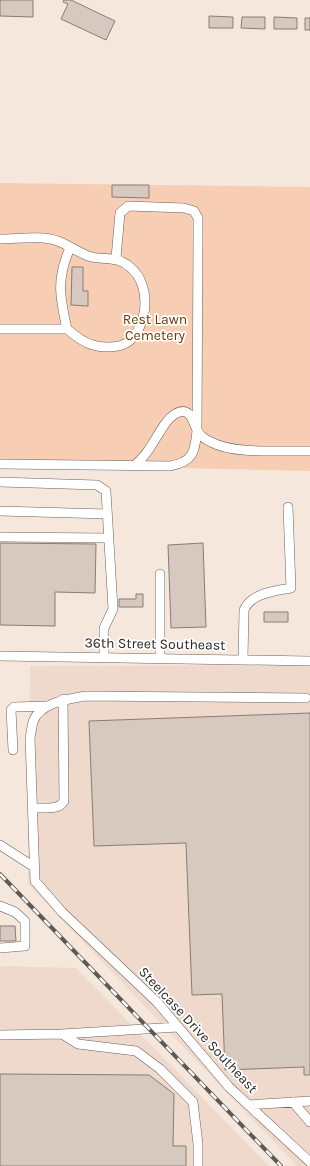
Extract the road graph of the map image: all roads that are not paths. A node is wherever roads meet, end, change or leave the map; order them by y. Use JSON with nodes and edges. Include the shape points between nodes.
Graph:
{"nodes":[{"id":1,"x":0,"y":239,"type":"edge"},
{"id":2,"x":70,"y":248,"type":"junction"},
{"id":3,"x":116,"y":258,"type":"junction"},
{"id":4,"x":0,"y":329,"type":"edge"},
{"id":5,"x":67,"y":329,"type":"junction"},
{"id":6,"x":197,"y":431,"type":"junction"},
{"id":7,"x":310,"y":451,"type":"edge"},
{"id":8,"x":0,"y":464,"type":"edge"},
{"id":9,"x":133,"y":466,"type":"junction"},
{"id":10,"x":0,"y":482,"type":"edge"},
{"id":11,"x":288,"y":507,"type":"dead end"},
{"id":12,"x":0,"y":511,"type":"edge"},
{"id":13,"x":108,"y":514,"type":"junction"},
{"id":14,"x":0,"y":537,"type":"edge"},
{"id":15,"x":108,"y":538,"type":"junction"},
{"id":16,"x":160,"y":574,"type":"dead end"},
{"id":17,"x":0,"y":656,"type":"edge"},
{"id":18,"x":104,"y":657,"type":"junction"},
{"id":19,"x":160,"y":658,"type":"junction"},
{"id":20,"x":243,"y":659,"type":"junction"},
{"id":21,"x":310,"y":661,"type":"edge"},
{"id":22,"x":306,"y":698,"type":"dead end"},
{"id":23,"x":63,"y":700,"type":"junction"},
{"id":24,"x":47,"y":706,"type":"junction"},
{"id":25,"x":13,"y":750,"type":"dead end"},
{"id":26,"x":32,"y":808,"type":"junction"},
{"id":27,"x":0,"y":845,"type":"edge"},
{"id":28,"x":34,"y":867,"type":"junction"},
{"id":29,"x":0,"y":906,"type":"edge"},
{"id":30,"x":0,"y":948,"type":"edge"},
{"id":31,"x":178,"y":1027,"type":"junction"},
{"id":32,"x":62,"y":1034,"type":"junction"},
{"id":33,"x":0,"y":1035,"type":"edge"},
{"id":34,"x":310,"y":1101,"type":"edge"},
{"id":35,"x":293,"y":1102,"type":"junction"},
{"id":36,"x":248,"y":1106,"type":"junction"},
{"id":37,"x":310,"y":1122,"type":"edge"},
{"id":38,"x":310,"y":1162,"type":"edge"},
{"id":39,"x":198,"y":1166,"type":"edge"}],
"edges":[{"from":1,"to":2,"type":"street","via":[[58,241]]},
{"from":2,"to":3,"type":"street","via":[[89,256]]},
{"from":2,"to":5,"type":"street","via":[[60,274],[59,291]]},
{"from":3,"to":5,"type":"street","via":[[131,267],[142,281],[144,310],[135,335],[127,343],[104,347],[92,345]]},
{"from":3,"to":6,"type":"street","via":[[120,213],[128,206],[184,208],[194,211],[198,218]]},
{"from":4,"to":5,"type":"street"},
{"from":6,"to":7,"type":"street","via":[[210,442],[223,447],[240,450]]},
{"from":6,"to":9,"type":"street","via":[[196,448],[191,456],[180,464]]},
{"from":6,"to":9,"type":"street","via":[[191,415],[186,412],[176,414],[145,456]]},
{"from":8,"to":9,"type":"street"},
{"from":10,"to":13,"type":"street","via":[[98,486],[106,491]]},
{"from":11,"to":20,"type":"street","via":[[292,588],[263,594],[247,604],[244,610]]},
{"from":12,"to":13,"type":"street"},
{"from":13,"to":15,"type":"street"},
{"from":14,"to":15,"type":"street"},
{"from":15,"to":18,"type":"street","via":[[113,609],[104,628]]},
{"from":16,"to":19,"type":"street"},
{"from":17,"to":18,"type":"street","name":"36th Street Southeast"},
{"from":18,"to":19,"type":"street","name":"36th Street Southeast"},
{"from":19,"to":20,"type":"street","name":"36th Street Southeast"},
{"from":20,"to":21,"type":"street","name":"36th Street Southeast"},
{"from":22,"to":23,"type":"street","via":[[86,696]]},
{"from":23,"to":24,"type":"street"},
{"from":23,"to":26,"type":"street","via":[[64,801],[57,807]]},
{"from":24,"to":25,"type":"street","via":[[14,707]]},
{"from":24,"to":26,"type":"street","via":[[34,720],[30,738]]},
{"from":26,"to":28,"type":"street"},
{"from":27,"to":28,"type":"street"},
{"from":28,"to":31,"type":"street","name":"Steelcase Drive Southeast","via":[[35,880],[62,912],[157,1002]]},
{"from":29,"to":30,"type":"street","via":[[15,912],[25,921],[25,946]]},
{"from":31,"to":32,"type":"street"},
{"from":31,"to":36,"type":"street","name":"Steelcase Drive Southeast"},
{"from":32,"to":33,"type":"street"},
{"from":32,"to":39,"type":"street","via":[[78,1044],[136,1051],[160,1069],[193,1102]]},
{"from":34,"to":35,"type":"street"},
{"from":35,"to":36,"type":"street"},
{"from":35,"to":37,"type":"street"},
{"from":36,"to":38,"type":"street","name":"Steelcase Drive Southeast"}]}
